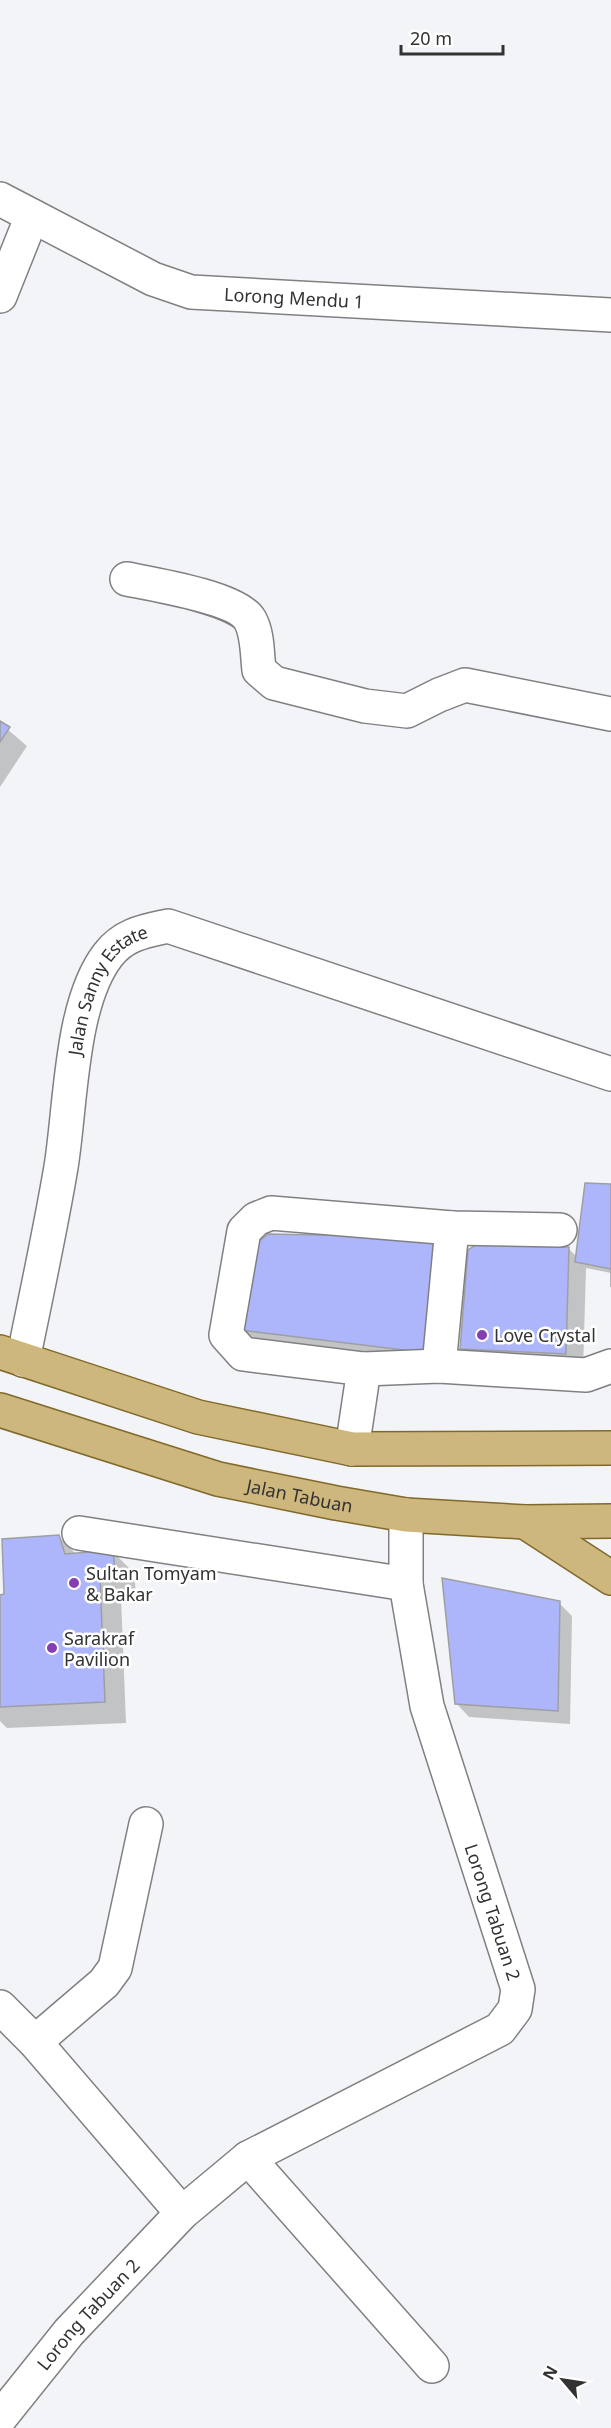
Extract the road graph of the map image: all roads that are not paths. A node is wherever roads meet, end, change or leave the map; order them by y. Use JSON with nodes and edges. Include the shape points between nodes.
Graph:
{"nodes":[{"id":1,"x":0,"y":199,"type":"edge"},
{"id":2,"x":32,"y":216,"type":"junction"},
{"id":3,"x":0,"y":296,"type":"edge"},
{"id":4,"x":611,"y":315,"type":"edge"},
{"id":5,"x":127,"y":579,"type":"dead end"},
{"id":6,"x":611,"y":714,"type":"edge"},
{"id":7,"x":611,"y":1074,"type":"edge"},
{"id":8,"x":452,"y":1228,"type":"junction"},
{"id":9,"x":560,"y":1230,"type":"dead end"},
{"id":10,"x":12,"y":1356,"type":"edge"},
{"id":11,"x":439,"y":1366,"type":"junction"},
{"id":12,"x":611,"y":1366,"type":"edge"},
{"id":13,"x":364,"y":1369,"type":"junction"},
{"id":14,"x":0,"y":1410,"type":"edge"},
{"id":15,"x":611,"y":1448,"type":"edge"},
{"id":16,"x":352,"y":1449,"type":"junction"},
{"id":17,"x":406,"y":1515,"type":"junction"},
{"id":18,"x":611,"y":1521,"type":"edge"},
{"id":19,"x":525,"y":1522,"type":"junction"},
{"id":20,"x":79,"y":1533,"type":"dead end"},
{"id":21,"x":611,"y":1578,"type":"edge"},
{"id":22,"x":406,"y":1584,"type":"junction"},
{"id":23,"x":146,"y":1824,"type":"dead end"},
{"id":24,"x":0,"y":2007,"type":"edge"},
{"id":25,"x":35,"y":2042,"type":"junction"},
{"id":26,"x":248,"y":2158,"type":"junction"},
{"id":27,"x":182,"y":2213,"type":"junction"},
{"id":28,"x":432,"y":2366,"type":"dead end"},
{"id":29,"x":0,"y":2418,"type":"edge"}],
"edges":[{"from":1,"to":2,"type":"street","name":"Lorong Mendu 1"},
{"from":2,"to":3,"type":"street"},
{"from":2,"to":4,"type":"street","name":"Lorong Mendu 1","via":[[153,279],[191,292]]},
{"from":5,"to":6,"type":"street","via":[[216,598],[249,617],[255,632],[259,670],[273,682],[365,706],[407,711],[465,685]]},
{"from":7,"to":10,"type":"street","name":"Jalan Sanny Estate","via":[[168,926],[132,934],[109,954],[93,982],[75,1047],[61,1166]]},
{"from":8,"to":9,"type":"street"},
{"from":8,"to":11,"type":"street"},
{"from":8,"to":13,"type":"street","via":[[271,1213],[256,1219],[244,1231],[226,1335],[234,1346],[243,1354]]},
{"from":10,"to":16,"type":"main road","via":[[198,1417]]},
{"from":11,"to":12,"type":"street","via":[[586,1375]]},
{"from":11,"to":13,"type":"street"},
{"from":13,"to":16,"type":"street"},
{"from":14,"to":17,"type":"main road","name":"Jalan Tabuan","via":[[218,1479]]},
{"from":15,"to":16,"type":"main road"},
{"from":17,"to":19,"type":"main road","name":"Jalan Tabuan"},
{"from":17,"to":22,"type":"street","name":"Lorong Tabuan 2"},
{"from":18,"to":19,"type":"main road","name":"Jalan Tabuan"},
{"from":19,"to":21,"type":"main road"},
{"from":20,"to":22,"type":"street"},
{"from":22,"to":26,"type":"street","name":"Lorong Tabuan 2","via":[[427,1706],[518,1989],[515,2009],[500,2029]]},
{"from":23,"to":25,"type":"street","via":[[115,1968],[104,1983]]},
{"from":24,"to":25,"type":"street"},
{"from":25,"to":27,"type":"street"},
{"from":26,"to":27,"type":"street","name":"Lorong Tabuan 2"},
{"from":26,"to":28,"type":"street"},
{"from":27,"to":29,"type":"street","name":"Lorong Tabuan 2","via":[[69,2332]]}]}
